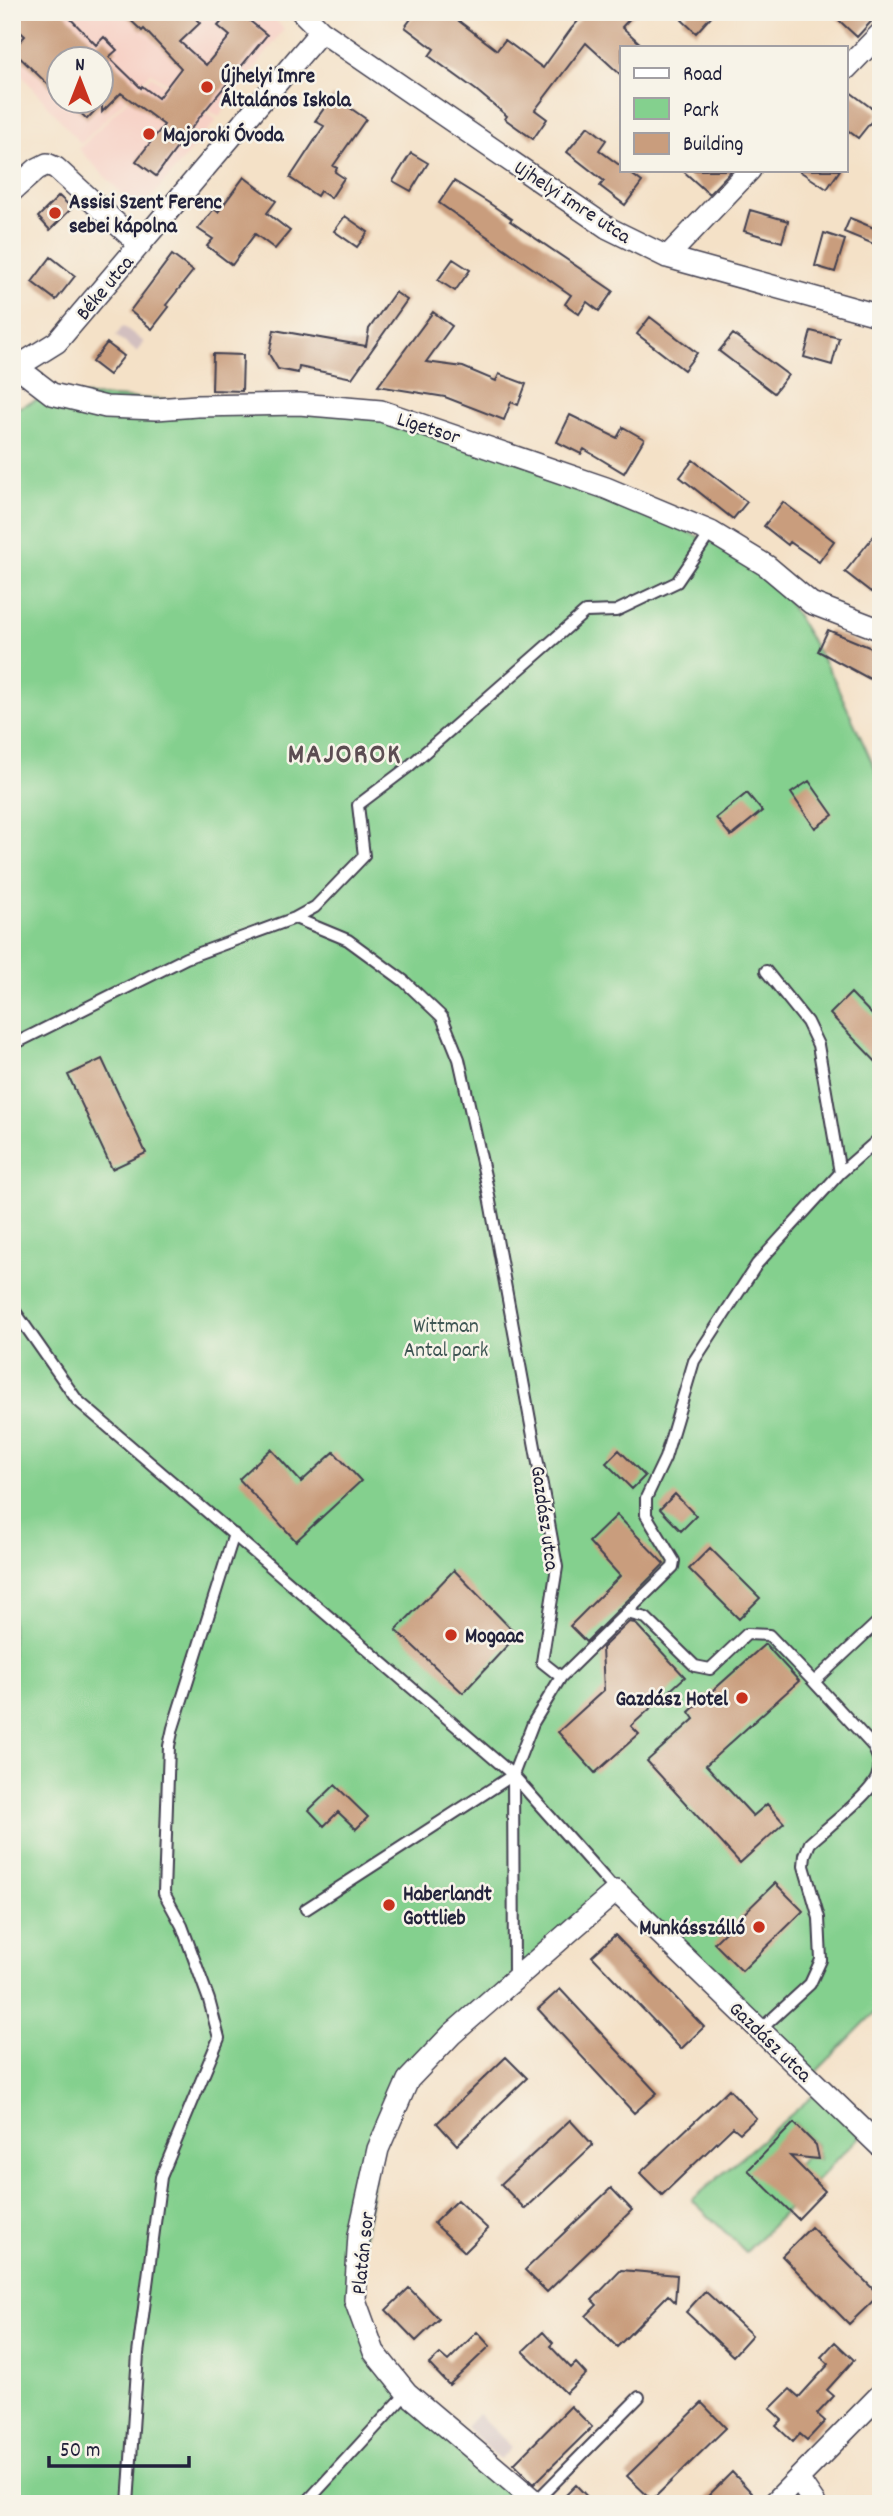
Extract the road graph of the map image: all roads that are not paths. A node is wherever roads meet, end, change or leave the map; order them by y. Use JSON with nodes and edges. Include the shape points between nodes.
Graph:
{"nodes":[{"id":1,"x":302,"y":12,"type":"edge"},
{"id":2,"x":321,"y":31,"type":"junction"},
{"id":3,"x":881,"y":33,"type":"edge"},
{"id":4,"x":848,"y":67,"type":"edge"},
{"id":5,"x":748,"y":172,"type":"edge"},
{"id":6,"x":12,"y":191,"type":"edge"},
{"id":7,"x":140,"y":245,"type":"junction"},
{"id":8,"x":667,"y":257,"type":"junction"},
{"id":9,"x":881,"y":316,"type":"edge"},
{"id":10,"x":15,"y":369,"type":"edge"},
{"id":11,"x":712,"y":532,"type":"junction"},
{"id":12,"x":881,"y":631,"type":"edge"},
{"id":13,"x":295,"y":918,"type":"junction"},
{"id":14,"x":766,"y":971,"type":"dead end"},
{"id":15,"x":12,"y":1045,"type":"edge"},
{"id":16,"x":881,"y":1137,"type":"edge"},
{"id":17,"x":840,"y":1173,"type":"junction"},
{"id":18,"x":12,"y":1307,"type":"edge"},
{"id":19,"x":234,"y":1534,"type":"junction"},
{"id":20,"x":627,"y":1613,"type":"junction"},
{"id":21,"x":881,"y":1619,"type":"edge"},
{"id":22,"x":561,"y":1677,"type":"junction"},
{"id":23,"x":814,"y":1682,"type":"junction"},
{"id":24,"x":513,"y":1775,"type":"junction"},
{"id":25,"x":616,"y":1891,"type":"junction"},
{"id":26,"x":306,"y":1909,"type":"dead end"},
{"id":27,"x":514,"y":1980,"type":"junction"},
{"id":28,"x":760,"y":2030,"type":"junction"},
{"id":29,"x":881,"y":2147,"type":"edge"},
{"id":30,"x":407,"y":2393,"type":"junction"},
{"id":31,"x":881,"y":2394,"type":"edge"},
{"id":32,"x":639,"y":2397,"type":"dead end"},
{"id":33,"x":798,"y":2479,"type":"junction"},
{"id":34,"x":537,"y":2503,"type":"edge"},
{"id":35,"x":128,"y":2504,"type":"edge"},
{"id":36,"x":304,"y":2504,"type":"edge"},
{"id":37,"x":773,"y":2504,"type":"edge"},
{"id":38,"x":815,"y":2504,"type":"edge"}],
"edges":[{"from":1,"to":2,"type":"street","name":"Ujhelyi Imre utca"},
{"from":2,"to":7,"type":"street","name":"Béke utca"},
{"from":2,"to":8,"type":"street","name":"Ujhelyi Imre utca","via":[[608,228]]},
{"from":3,"to":4,"type":"street"},
{"from":5,"to":8,"type":"street"},
{"from":6,"to":7,"type":"street","via":[[47,164]]},
{"from":7,"to":10,"type":"street","name":"Béke utca","via":[[57,342]]},
{"from":8,"to":9,"type":"street","name":"Ujhelyi Imre utca"},
{"from":10,"to":11,"type":"street","name":"Ligetsor","via":[[52,394],[106,407],[156,410],[299,404],[381,411],[606,488]]},
{"from":11,"to":12,"type":"street","name":"Ligetsor","via":[[767,566],[811,603]]},
{"from":11,"to":13,"type":"lane","via":[[677,582],[616,611],[585,612],[407,768],[358,805],[364,856],[315,907]]},
{"from":13,"to":15,"type":"lane","via":[[186,958]]},
{"from":13,"to":22,"type":"lane","name":"Gazdász utca","via":[[348,940],[404,981],[442,1017],[459,1059],[487,1185],[557,1567],[542,1662]]},
{"from":14,"to":17,"type":"lane","via":[[807,1022],[818,1045]]},
{"from":16,"to":17,"type":"lane"},
{"from":17,"to":20,"type":"lane","via":[[757,1264],[694,1361],[665,1458],[646,1498],[646,1515],[674,1560],[673,1567]]},
{"from":18,"to":19,"type":"lane","via":[[77,1400]]},
{"from":19,"to":24,"type":"lane"},
{"from":19,"to":35,"type":"lane","via":[[169,1746],[164,1893],[182,1926],[219,2038],[161,2177],[138,2354]]},
{"from":20,"to":22,"type":"lane"},
{"from":20,"to":23,"type":"lane","via":[[646,1618],[695,1666],[710,1669],[747,1634],[769,1635]]},
{"from":21,"to":23,"type":"lane"},
{"from":22,"to":24,"type":"lane","via":[[533,1723]]},
{"from":23,"to":28,"type":"lane","via":[[872,1745],[880,1767],[869,1789],[810,1843],[804,1855],[819,1918],[821,1960],[810,1984]]},
{"from":24,"to":25,"type":"lane","name":"Gazdász utca"},
{"from":24,"to":26,"type":"lane"},
{"from":24,"to":27,"type":"lane"},
{"from":25,"to":27,"type":"street","name":"Platán sor"},
{"from":25,"to":28,"type":"street","name":"Gazdász utca"},
{"from":27,"to":30,"type":"street","name":"Platán sor","via":[[408,2080],[378,2149],[359,2235],[355,2300],[374,2352]]},
{"from":28,"to":29,"type":"street","name":"Gazdász utca"},
{"from":30,"to":34,"type":"street","name":"Platán sor"},
{"from":30,"to":36,"type":"lane"},
{"from":31,"to":33,"type":"street"},
{"from":32,"to":34,"type":"lane"},
{"from":33,"to":37,"type":"street"},
{"from":33,"to":38,"type":"street"}]}
